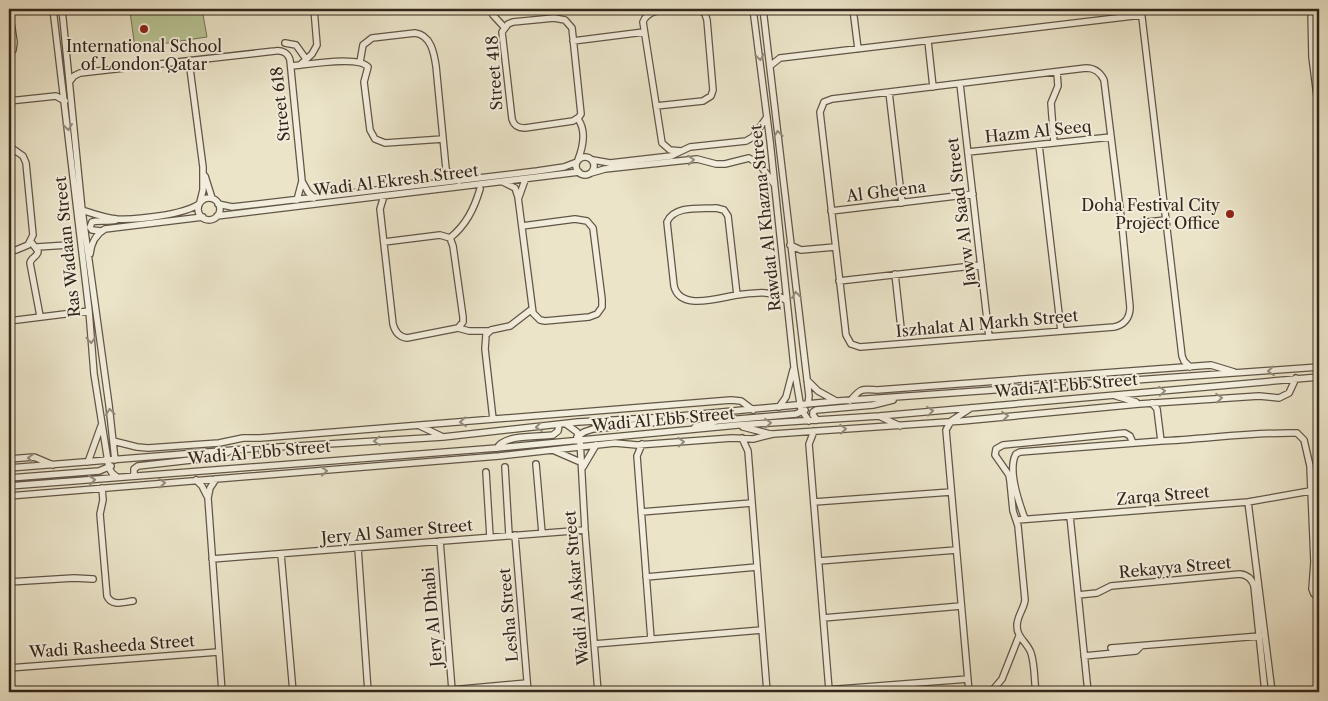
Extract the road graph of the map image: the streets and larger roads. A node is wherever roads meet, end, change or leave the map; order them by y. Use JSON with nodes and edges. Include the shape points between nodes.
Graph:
{"nodes":[{"id":1,"x":9,"y":9,"type":"edge"},
{"id":2,"x":53,"y":9,"type":"edge"},
{"id":3,"x":62,"y":9,"type":"edge"},
{"id":4,"x":314,"y":9,"type":"edge"},
{"id":5,"x":490,"y":9,"type":"edge"},
{"id":6,"x":681,"y":9,"type":"edge"},
{"id":7,"x":699,"y":9,"type":"edge"},
{"id":8,"x":753,"y":9,"type":"edge"},
{"id":9,"x":764,"y":9,"type":"edge"},
{"id":10,"x":853,"y":9,"type":"edge"},
{"id":11,"x":1311,"y":9,"type":"edge"},
{"id":12,"x":1142,"y":12,"type":"edge"},
{"id":13,"x":504,"y":27,"type":"junction"},
{"id":14,"x":644,"y":32,"type":"junction"},
{"id":15,"x":574,"y":41,"type":"junction"},
{"id":16,"x":928,"y":41,"type":"junction"},
{"id":17,"x":285,"y":43,"type":"dead end"},
{"id":18,"x":858,"y":49,"type":"junction"},
{"id":19,"x":9,"y":53,"type":"edge"},
{"id":20,"x":769,"y":53,"type":"junction"},
{"id":21,"x":780,"y":58,"type":"junction"},
{"id":22,"x":306,"y":59,"type":"junction"},
{"id":23,"x":189,"y":61,"type":"junction"},
{"id":24,"x":360,"y":62,"type":"junction"},
{"id":25,"x":300,"y":65,"type":"junction"},
{"id":26,"x":291,"y":66,"type":"junction"},
{"id":27,"x":770,"y":66,"type":"junction"},
{"id":28,"x":69,"y":68,"type":"junction"},
{"id":29,"x":1057,"y":72,"type":"junction"},
{"id":30,"x":80,"y":74,"type":"junction"},
{"id":31,"x":70,"y":81,"type":"junction"},
{"id":32,"x":960,"y":84,"type":"junction"},
{"id":33,"x":933,"y":87,"type":"junction"},
{"id":34,"x":63,"y":88,"type":"junction"},
{"id":35,"x":889,"y":92,"type":"junction"},
{"id":36,"x":56,"y":96,"type":"junction"},
{"id":37,"x":64,"y":101,"type":"junction"},
{"id":38,"x":9,"y":102,"type":"edge"},
{"id":39,"x":656,"y":106,"type":"junction"},
{"id":40,"x":1319,"y":112,"type":"edge"},
{"id":41,"x":768,"y":117,"type":"junction"},
{"id":42,"x":578,"y":118,"type":"junction"},
{"id":43,"x":1111,"y":137,"type":"junction"},
{"id":44,"x":443,"y":139,"type":"junction"},
{"id":45,"x":583,"y":143,"type":"junction"},
{"id":46,"x":1054,"y":143,"type":"junction"},
{"id":47,"x":1038,"y":145,"type":"junction"},
{"id":48,"x":13,"y":150,"type":"dead end"},
{"id":49,"x":681,"y":152,"type":"junction"},
{"id":50,"x":968,"y":152,"type":"junction"},
{"id":51,"x":591,"y":159,"type":"junction"},
{"id":52,"x":578,"y":161,"type":"junction"},
{"id":53,"x":203,"y":167,"type":"junction"},
{"id":54,"x":446,"y":169,"type":"junction"},
{"id":55,"x":579,"y":172,"type":"junction"},
{"id":56,"x":591,"y":173,"type":"junction"},
{"id":57,"x":526,"y":180,"type":"junction"},
{"id":58,"x":302,"y":181,"type":"junction"},
{"id":59,"x":459,"y":181,"type":"junction"},
{"id":60,"x":503,"y":182,"type":"junction"},
{"id":61,"x":438,"y":184,"type":"junction"},
{"id":62,"x":775,"y":186,"type":"junction"},
{"id":63,"x":480,"y":189,"type":"dead end"},
{"id":64,"x":973,"y":194,"type":"junction"},
{"id":65,"x":384,"y":196,"type":"junction"},
{"id":66,"x":212,"y":198,"type":"junction"},
{"id":67,"x":314,"y":198,"type":"junction"},
{"id":68,"x":370,"y":198,"type":"junction"},
{"id":69,"x":297,"y":200,"type":"junction"},
{"id":70,"x":519,"y":201,"type":"junction"},
{"id":71,"x":200,"y":203,"type":"junction"},
{"id":72,"x":902,"y":203,"type":"junction"},
{"id":73,"x":218,"y":204,"type":"junction"},
{"id":74,"x":380,"y":209,"type":"junction"},
{"id":75,"x":82,"y":210,"type":"junction"},
{"id":76,"x":831,"y":211,"type":"junction"},
{"id":77,"x":217,"y":216,"type":"junction"},
{"id":78,"x":203,"y":217,"type":"junction"},
{"id":79,"x":126,"y":218,"type":"junction"},
{"id":80,"x":1165,"y":220,"type":"junction"},
{"id":81,"x":1122,"y":225,"type":"junction"},
{"id":82,"x":522,"y":226,"type":"junction"},
{"id":83,"x":101,"y":231,"type":"junction"},
{"id":84,"x":450,"y":238,"type":"junction"},
{"id":85,"x":31,"y":242,"type":"junction"},
{"id":86,"x":384,"y":242,"type":"junction"},
{"id":87,"x":68,"y":245,"type":"dead end"},
{"id":88,"x":790,"y":245,"type":"junction"},
{"id":89,"x":37,"y":247,"type":"junction"},
{"id":90,"x":835,"y":247,"type":"junction"},
{"id":91,"x":16,"y":250,"type":"dead end"},
{"id":92,"x":801,"y":250,"type":"junction"},
{"id":93,"x":89,"y":258,"type":"junction"},
{"id":94,"x":792,"y":258,"type":"junction"},
{"id":95,"x":981,"y":265,"type":"junction"},
{"id":96,"x":895,"y":274,"type":"junction"},
{"id":97,"x":839,"y":280,"type":"junction"},
{"id":98,"x":786,"y":287,"type":"junction"},
{"id":99,"x":776,"y":294,"type":"junction"},
{"id":100,"x":737,"y":295,"type":"junction"},
{"id":101,"x":787,"y":301,"type":"junction"},
{"id":102,"x":532,"y":309,"type":"junction"},
{"id":103,"x":89,"y":311,"type":"junction"},
{"id":104,"x":40,"y":316,"type":"junction"},
{"id":105,"x":9,"y":321,"type":"edge"},
{"id":106,"x":799,"y":322,"type":"junction"},
{"id":107,"x":790,"y":323,"type":"junction"},
{"id":108,"x":458,"y":328,"type":"junction"},
{"id":109,"x":901,"y":328,"type":"dead end"},
{"id":110,"x":489,"y":331,"type":"junction"},
{"id":111,"x":1061,"y":331,"type":"junction"},
{"id":112,"x":989,"y":337,"type":"junction"},
{"id":113,"x":1182,"y":356,"type":"junction"},
{"id":114,"x":794,"y":367,"type":"junction"},
{"id":115,"x":1190,"y":367,"type":"junction"},
{"id":116,"x":1319,"y":367,"type":"edge"},
{"id":117,"x":1176,"y":368,"type":"junction"},
{"id":118,"x":1140,"y":370,"type":"junction"},
{"id":119,"x":1236,"y":373,"type":"junction"},
{"id":120,"x":1319,"y":377,"type":"edge"},
{"id":121,"x":806,"y":378,"type":"junction"},
{"id":122,"x":1296,"y":378,"type":"junction"},
{"id":123,"x":985,"y":381,"type":"junction"},
{"id":124,"x":1126,"y":381,"type":"junction"},
{"id":125,"x":973,"y":392,"type":"junction"},
{"id":126,"x":1114,"y":395,"type":"junction"},
{"id":127,"x":900,"y":397,"type":"junction"},
{"id":128,"x":838,"y":401,"type":"junction"},
{"id":129,"x":850,"y":401,"type":"junction"},
{"id":130,"x":1163,"y":402,"type":"junction"},
{"id":131,"x":1152,"y":403,"type":"junction"},
{"id":132,"x":808,"y":404,"type":"junction"},
{"id":133,"x":1139,"y":404,"type":"junction"},
{"id":134,"x":800,"y":405,"type":"junction"},
{"id":135,"x":779,"y":407,"type":"junction"},
{"id":136,"x":972,"y":407,"type":"junction"},
{"id":137,"x":1157,"y":409,"type":"junction"},
{"id":138,"x":753,"y":410,"type":"junction"},
{"id":139,"x":802,"y":412,"type":"junction"},
{"id":140,"x":879,"y":416,"type":"junction"},
{"id":141,"x":668,"y":417,"type":"junction"},
{"id":142,"x":493,"y":419,"type":"junction"},
{"id":143,"x":817,"y":420,"type":"junction"},
{"id":144,"x":809,"y":421,"type":"junction"},
{"id":145,"x":951,"y":421,"type":"junction"},
{"id":146,"x":102,"y":422,"type":"junction"},
{"id":147,"x":939,"y":422,"type":"junction"},
{"id":148,"x":562,"y":424,"type":"junction"},
{"id":149,"x":419,"y":425,"type":"junction"},
{"id":150,"x":738,"y":426,"type":"junction"},
{"id":151,"x":901,"y":426,"type":"junction"},
{"id":152,"x":690,"y":429,"type":"junction"},
{"id":153,"x":946,"y":430,"type":"junction"},
{"id":154,"x":814,"y":431,"type":"junction"},
{"id":155,"x":663,"y":432,"type":"junction"},
{"id":156,"x":800,"y":432,"type":"junction"},
{"id":157,"x":773,"y":434,"type":"junction"},
{"id":158,"x":443,"y":438,"type":"junction"},
{"id":159,"x":742,"y":438,"type":"junction"},
{"id":160,"x":753,"y":439,"type":"junction"},
{"id":161,"x":113,"y":441,"type":"junction"},
{"id":162,"x":227,"y":441,"type":"junction"},
{"id":163,"x":1160,"y":441,"type":"junction"},
{"id":164,"x":579,"y":442,"type":"junction"},
{"id":165,"x":1133,"y":443,"type":"junction"},
{"id":166,"x":642,"y":444,"type":"junction"},
{"id":167,"x":650,"y":444,"type":"junction"},
{"id":168,"x":809,"y":444,"type":"junction"},
{"id":169,"x":596,"y":445,"type":"junction"},
{"id":170,"x":630,"y":445,"type":"junction"},
{"id":171,"x":154,"y":448,"type":"junction"},
{"id":172,"x":246,"y":448,"type":"junction"},
{"id":173,"x":497,"y":448,"type":"junction"},
{"id":174,"x":466,"y":449,"type":"junction"},
{"id":175,"x":232,"y":450,"type":"junction"},
{"id":176,"x":550,"y":450,"type":"junction"},
{"id":177,"x":748,"y":451,"type":"junction"},
{"id":178,"x":499,"y":456,"type":"junction"},
{"id":179,"x":636,"y":456,"type":"junction"},
{"id":180,"x":139,"y":458,"type":"junction"},
{"id":181,"x":9,"y":459,"type":"edge"},
{"id":182,"x":115,"y":460,"type":"junction"},
{"id":183,"x":88,"y":462,"type":"junction"},
{"id":184,"x":578,"y":462,"type":"junction"},
{"id":185,"x":108,"y":464,"type":"junction"},
{"id":186,"x":536,"y":464,"type":"dead end"},
{"id":187,"x":52,"y":465,"type":"junction"},
{"id":188,"x":245,"y":467,"type":"junction"},
{"id":189,"x":9,"y":468,"type":"edge"},
{"id":190,"x":505,"y":468,"type":"dead end"},
{"id":191,"x":582,"y":469,"type":"junction"},
{"id":192,"x":486,"y":472,"type":"dead end"},
{"id":193,"x":167,"y":473,"type":"junction"},
{"id":194,"x":134,"y":476,"type":"junction"},
{"id":195,"x":117,"y":477,"type":"junction"},
{"id":196,"x":9,"y":478,"type":"edge"},
{"id":197,"x":226,"y":478,"type":"junction"},
{"id":198,"x":216,"y":479,"type":"junction"},
{"id":199,"x":196,"y":480,"type":"junction"},
{"id":200,"x":188,"y":481,"type":"junction"},
{"id":201,"x":582,"y":481,"type":"junction"},
{"id":202,"x":63,"y":482,"type":"junction"},
{"id":203,"x":9,"y":486,"type":"edge"},
{"id":204,"x":102,"y":488,"type":"junction"},
{"id":205,"x":1310,"y":490,"type":"junction"},
{"id":206,"x":50,"y":492,"type":"junction"},
{"id":207,"x":951,"y":492,"type":"junction"},
{"id":208,"x":9,"y":496,"type":"edge"},
{"id":209,"x":208,"y":498,"type":"junction"},
{"id":210,"x":814,"y":502,"type":"junction"},
{"id":211,"x":1248,"y":502,"type":"junction"},
{"id":212,"x":752,"y":503,"type":"junction"},
{"id":213,"x":641,"y":512,"type":"junction"},
{"id":214,"x":1070,"y":516,"type":"junction"},
{"id":215,"x":1025,"y":519,"type":"junction"},
{"id":216,"x":1017,"y":520,"type":"junction"},
{"id":217,"x":585,"y":530,"type":"junction"},
{"id":218,"x":542,"y":533,"type":"junction"},
{"id":219,"x":512,"y":535,"type":"junction"},
{"id":220,"x":490,"y":537,"type":"junction"},
{"id":221,"x":440,"y":541,"type":"junction"},
{"id":222,"x":358,"y":548,"type":"junction"},
{"id":223,"x":956,"y":550,"type":"junction"},
{"id":224,"x":281,"y":554,"type":"junction"},
{"id":225,"x":212,"y":559,"type":"junction"},
{"id":226,"x":819,"y":561,"type":"junction"},
{"id":227,"x":1314,"y":562,"type":"junction"},
{"id":228,"x":757,"y":567,"type":"junction"},
{"id":229,"x":1319,"y":573,"type":"edge"},
{"id":230,"x":646,"y":577,"type":"junction"},
{"id":231,"x":93,"y":579,"type":"dead end"},
{"id":232,"x":9,"y":582,"type":"edge"},
{"id":233,"x":1078,"y":595,"type":"junction"},
{"id":234,"x":1319,"y":598,"type":"edge"},
{"id":235,"x":1258,"y":599,"type":"junction"},
{"id":236,"x":133,"y":602,"type":"dead end"},
{"id":237,"x":961,"y":606,"type":"junction"},
{"id":238,"x":1319,"y":608,"type":"edge"},
{"id":239,"x":823,"y":618,"type":"junction"},
{"id":240,"x":762,"y":630,"type":"junction"},
{"id":241,"x":1019,"y":636,"type":"junction"},
{"id":242,"x":1260,"y":636,"type":"junction"},
{"id":243,"x":651,"y":639,"type":"junction"},
{"id":244,"x":594,"y":644,"type":"junction"},
{"id":245,"x":1141,"y":646,"type":"junction"},
{"id":246,"x":1111,"y":648,"type":"dead end"},
{"id":247,"x":218,"y":652,"type":"junction"},
{"id":248,"x":1084,"y":656,"type":"junction"},
{"id":249,"x":9,"y":668,"type":"edge"},
{"id":250,"x":968,"y":679,"type":"junction"},
{"id":251,"x":527,"y":683,"type":"junction"},
{"id":252,"x":908,"y":684,"type":"junction"},
{"id":253,"x":452,"y":690,"type":"junction"},
{"id":254,"x":829,"y":690,"type":"junction"},
{"id":255,"x":222,"y":692,"type":"edge"},
{"id":256,"x":293,"y":692,"type":"edge"},
{"id":257,"x":368,"y":692,"type":"edge"},
{"id":258,"x":429,"y":692,"type":"edge"},
{"id":259,"x":528,"y":692,"type":"edge"},
{"id":260,"x":598,"y":692,"type":"edge"},
{"id":261,"x":767,"y":692,"type":"edge"},
{"id":262,"x":800,"y":692,"type":"edge"},
{"id":263,"x":908,"y":692,"type":"edge"},
{"id":264,"x":969,"y":692,"type":"edge"},
{"id":265,"x":991,"y":692,"type":"edge"},
{"id":266,"x":1036,"y":692,"type":"edge"},
{"id":267,"x":1088,"y":692,"type":"edge"},
{"id":268,"x":1265,"y":692,"type":"edge"},
{"id":269,"x":1272,"y":692,"type":"edge"}],
"edges":[{"from":1,"to":19,"type":"street","via":[[14,42]]},
{"from":2,"to":34,"type":"street","name":"Ras Wadaan Street"},
{"from":3,"to":28,"type":"street","name":"Ras Wadaan Street"},
{"from":4,"to":22,"type":"street","via":[[317,45]]},
{"from":5,"to":13,"type":"street"},
{"from":6,"to":14,"type":"street","via":[[648,14],[643,22]]},
{"from":7,"to":39,"type":"street","via":[[707,20],[711,96],[703,101]]},
{"from":8,"to":41,"type":"street","name":"Rawdat Al Khazna Street","one_way":true},
{"from":9,"to":20,"type":"street","name":"Rawdat Al Khazna Street"},
{"from":10,"to":18,"type":"street"},
{"from":11,"to":40,"type":"street","via":[[1312,57]]},
{"from":12,"to":16,"type":"street"},
{"from":12,"to":80,"type":"street"},
{"from":13,"to":15,"type":"street","name":"Street 418","via":[[513,22],[560,18],[569,24]]},
{"from":13,"to":42,"type":"street","name":"Street 418","via":[[503,46],[515,126],[524,128]]},
{"from":14,"to":15,"type":"street"},
{"from":14,"to":39,"type":"street"},
{"from":15,"to":42,"type":"street","name":"Street 418","via":[[581,111]]},
{"from":16,"to":18,"type":"street"},
{"from":16,"to":33,"type":"street"},
{"from":17,"to":22,"type":"street","via":[[296,45]]},
{"from":18,"to":21,"type":"street"},
{"from":20,"to":21,"type":"street"},
{"from":20,"to":27,"type":"street","name":"Rawdat Al Khazna Street"},
{"from":21,"to":27,"type":"street"},
{"from":22,"to":25,"type":"street"},
{"from":23,"to":26,"type":"street","name":"Street 618","via":[[278,51],[288,55]]},
{"from":23,"to":30,"type":"street","name":"Street 618"},
{"from":23,"to":53,"type":"street"},
{"from":24,"to":25,"type":"street"},
{"from":24,"to":44,"type":"street","via":[[368,67],[364,82],[370,130],[375,139],[385,143]]},
{"from":24,"to":44,"type":"street","via":[[362,48],[368,40],[415,33],[427,38],[434,56]]},
{"from":25,"to":26,"type":"street"},
{"from":26,"to":58,"type":"street","name":"Street 618"},
{"from":88,"to":27,"type":"street","name":"Rawdat Al Khazna Street","one_way":true},
{"from":28,"to":30,"type":"street"},
{"from":28,"to":31,"type":"street","name":"Ras Wadaan Street"},
{"from":29,"to":32,"type":"street","name":"Iszhalat Al Markh Street"},
{"from":29,"to":43,"type":"street","name":"Iszhalat Al Markh Street","via":[[1090,68],[1099,72],[1104,80]]},
{"from":29,"to":46,"type":"street","via":[[1058,86],[1051,103]]},
{"from":30,"to":31,"type":"street","name":"Street 618"},
{"from":31,"to":75,"type":"street","name":"Ras Wadaan Street"},
{"from":32,"to":33,"type":"street","name":"Iszhalat Al Markh Street"},
{"from":32,"to":50,"type":"street","name":"Jaww Al Saad Street"},
{"from":33,"to":35,"type":"street","name":"Iszhalat Al Markh Street"},
{"from":34,"to":36,"type":"street"},
{"from":34,"to":37,"type":"street","name":"Ras Wadaan Street"},
{"from":35,"to":72,"type":"street"},
{"from":35,"to":76,"type":"street","name":"Iszhalat Al Markh Street","via":[[829,99],[822,105],[820,112]]},
{"from":36,"to":37,"type":"street"},
{"from":36,"to":38,"type":"street"},
{"from":37,"to":103,"type":"street","name":"Ras Wadaan Street","one_way":true},
{"from":39,"to":49,"type":"street","via":[[662,143],[670,150]]},
{"from":41,"to":49,"type":"street","via":[[749,140],[690,147]]},
{"from":41,"to":62,"type":"street","name":"Rawdat Al Khazna Street"},
{"from":42,"to":45,"type":"street","name":"Street 418"},
{"from":43,"to":46,"type":"street","name":"Hazm Al Seeq"},
{"from":43,"to":81,"type":"street","name":"Iszhalat Al Markh Street"},
{"from":44,"to":54,"type":"street"},
{"from":45,"to":51,"type":"street","name":"Street 418"},
{"from":45,"to":52,"type":"street","name":"Street 418"},
{"from":46,"to":47,"type":"street","name":"Hazm Al Seeq"},
{"from":47,"to":50,"type":"street","name":"Hazm Al Seeq"},
{"from":47,"to":111,"type":"street"},
{"from":48,"to":85,"type":"street","via":[[26,163],[33,231]]},
{"from":49,"to":51,"type":"street","via":[[610,163]]},
{"from":50,"to":64,"type":"street","name":"Jaww Al Saad Street"},
{"from":51,"to":52,"type":"street","via":[[584,157]]},
{"from":51,"to":56,"type":"street","via":[[594,168]]},
{"from":52,"to":55,"type":"street","via":[[576,167]]},
{"from":52,"to":59,"type":"street","name":"Wadi Al Ekresh Street","via":[[551,169]]},
{"from":53,"to":66,"type":"street"},
{"from":53,"to":71,"type":"street"},
{"from":54,"to":59,"type":"street","via":[[452,178]]},
{"from":54,"to":61,"type":"street"},
{"from":55,"to":56,"type":"street"},
{"from":55,"to":57,"type":"street","name":"Wadi Al Ekresh Street"},
{"from":56,"to":62,"type":"street","one_way":true,"via":[[699,159],[725,164],[749,158],[760,164]]},
{"from":57,"to":60,"type":"street","name":"Wadi Al Ekresh Street"},
{"from":57,"to":70,"type":"street"},
{"from":58,"to":67,"type":"street","name":"Street 618"},
{"from":58,"to":69,"type":"street","name":"Street 618"},
{"from":59,"to":61,"type":"street","name":"Wadi Al Ekresh Street"},
{"from":60,"to":65,"type":"street","name":"Wadi Al Ekresh Street"},
{"from":60,"to":70,"type":"street","via":[[515,188]]},
{"from":61,"to":67,"type":"street","name":"Wadi Al Ekresh Street"},
{"from":62,"to":98,"type":"street","name":"Rawdat Al Khazna Street"},
{"from":63,"to":84,"type":"street","via":[[469,216]]},
{"from":64,"to":72,"type":"street","name":"Al Gheena"},
{"from":64,"to":95,"type":"street","name":"Jaww Al Saad Street"},
{"from":65,"to":68,"type":"street","name":"Wadi Al Ekresh Street"},
{"from":65,"to":74,"type":"street"},
{"from":66,"to":71,"type":"street"},
{"from":66,"to":73,"type":"street"},
{"from":67,"to":69,"type":"street","name":"Wadi Al Ekresh Street"},
{"from":68,"to":74,"type":"street"},
{"from":68,"to":77,"type":"street","name":"Wadi Al Ekresh Street"},
{"from":69,"to":73,"type":"street","name":"Wadi Al Ekresh Street","via":[[232,207]]},
{"from":70,"to":82,"type":"street"},
{"from":71,"to":78,"type":"street","via":[[199,213]]},
{"from":71,"to":79,"type":"street","via":[[178,213]]},
{"from":72,"to":76,"type":"street","name":"Al Gheena"},
{"from":73,"to":77,"type":"street"},
{"from":74,"to":86,"type":"street"},
{"from":75,"to":79,"type":"street","via":[[108,218]]},
{"from":75,"to":93,"type":"street","name":"Ras Wadaan Street"},
{"from":76,"to":90,"type":"street","name":"Iszhalat Al Markh Street"},
{"from":77,"to":78,"type":"street","via":[[212,219]]},
{"from":78,"to":83,"type":"street"},
{"from":79,"to":83,"type":"street","via":[[92,222],[92,230]]},
{"from":80,"to":81,"type":"street"},
{"from":80,"to":113,"type":"street"},
{"from":81,"to":111,"type":"street","name":"Iszhalat Al Markh Street","via":[[1130,307],[1128,318],[1117,326]]},
{"from":82,"to":102,"type":"street"},
{"from":82,"to":102,"type":"street","via":[[575,219],[587,221],[593,228],[601,290],[602,307],[593,316],[545,321],[536,317]]},
{"from":83,"to":93,"type":"street","via":[[92,244]]},
{"from":84,"to":86,"type":"street","via":[[440,235]]},
{"from":84,"to":108,"type":"street","via":[[463,319]]},
{"from":85,"to":89,"type":"street"},
{"from":85,"to":91,"type":"street"},
{"from":86,"to":108,"type":"street","via":[[396,332],[407,338]]},
{"from":87,"to":89,"type":"street"},
{"from":88,"to":92,"type":"street"},
{"from":88,"to":94,"type":"street","name":"Rawdat Al Khazna Street"},
{"from":89,"to":104,"type":"street","via":[[38,253],[30,263]]},
{"from":90,"to":92,"type":"street"},
{"from":90,"to":97,"type":"street","name":"Iszhalat Al Markh Street"},
{"from":92,"to":94,"type":"street"},
{"from":161,"to":93,"type":"street","name":"Ras Wadaan Street","one_way":true},
{"from":106,"to":94,"type":"street","name":"Rawdat Al Khazna Street","one_way":true},
{"from":95,"to":96,"type":"street"},
{"from":95,"to":112,"type":"street","name":"Jaww Al Saad Street"},
{"from":96,"to":97,"type":"street"},
{"from":96,"to":109,"type":"street"},
{"from":97,"to":112,"type":"street","name":"Iszhalat Al Markh Street","via":[[846,335],[857,347]]},
{"from":98,"to":99,"type":"street"},
{"from":98,"to":101,"type":"street","name":"Rawdat Al Khazna Street"},
{"from":99,"to":100,"type":"street"},
{"from":99,"to":101,"type":"street"},
{"from":100,"to":100,"type":"street","via":[[689,301],[677,295],[666,226],[673,213],[716,208],[726,213]]},
{"from":101,"to":107,"type":"street","name":"Rawdat Al Khazna Street"},
{"from":102,"to":110,"type":"street","via":[[507,328]]},
{"from":103,"to":104,"type":"street"},
{"from":103,"to":146,"type":"street","name":"Ras Wadaan Street","one_way":true},
{"from":104,"to":105,"type":"street"},
{"from":106,"to":107,"type":"street"},
{"from":106,"to":121,"type":"street","name":"Rawdat Al Khazna Street"},
{"from":107,"to":114,"type":"street","name":"Rawdat Al Khazna Street"},
{"from":108,"to":110,"type":"street"},
{"from":110,"to":142,"type":"street","via":[[485,349]]},
{"from":111,"to":112,"type":"street","name":"Iszhalat Al Markh Street"},
{"from":113,"to":115,"type":"street"},
{"from":113,"to":117,"type":"street"},
{"from":114,"to":134,"type":"street","name":"Rawdat Al Khazna Street"},
{"from":114,"to":135,"type":"street","via":[[786,396]]},
{"from":115,"to":117,"type":"street","name":"Wadi Al Ebb Street"},
{"from":115,"to":119,"type":"street","name":"Wadi Al Ebb Street","via":[[1215,366]]},
{"from":116,"to":119,"type":"street","name":"Wadi Al Ebb Street","one_way":true},
{"from":117,"to":118,"type":"street","name":"Wadi Al Ebb Street"},
{"from":118,"to":123,"type":"street","name":"Wadi Al Ebb Street"},
{"from":118,"to":124,"type":"street"},
{"from":119,"to":124,"type":"street","name":"Wadi Al Ebb Street"},
{"from":120,"to":122,"type":"street","name":"Wadi Al Ebb Street"},
{"from":121,"to":128,"type":"street","via":[[818,391]]},
{"from":121,"to":132,"type":"street","name":"Rawdat Al Khazna Street"},
{"from":126,"to":122,"type":"street","name":"Wadi Al Ebb Street","one_way":true},
{"from":130,"to":122,"type":"street","one_way":true,"via":[[1258,396],[1279,398],[1289,393]]},
{"from":123,"to":125,"type":"street"},
{"from":123,"to":129,"type":"street","name":"Wadi Al Ebb Street","via":[[877,390],[864,388]]},
{"from":124,"to":125,"type":"street","name":"Wadi Al Ebb Street"},
{"from":125,"to":127,"type":"street","name":"Wadi Al Ebb Street"},
{"from":126,"to":133,"type":"street"},
{"from":126,"to":136,"type":"street","name":"Wadi Al Ebb Street"},
{"from":127,"to":129,"type":"street","name":"Wadi Al Ebb Street"},
{"from":127,"to":143,"type":"street","via":[[873,405],[816,410],[812,415]]},
{"from":128,"to":129,"type":"street","name":"Wadi Al Ebb Street"},
{"from":128,"to":132,"type":"street","name":"Wadi Al Ebb Street"},
{"from":130,"to":131,"type":"street"},
{"from":130,"to":137,"type":"street"},
{"from":131,"to":133,"type":"street"},
{"from":131,"to":137,"type":"street"},
{"from":132,"to":134,"type":"street","name":"Wadi Al Ebb Street"},
{"from":132,"to":139,"type":"street"},
{"from":145,"to":133,"type":"street","one_way":true},
{"from":134,"to":135,"type":"street","name":"Wadi Al Ebb Street"},
{"from":134,"to":139,"type":"street","name":"Rawdat Al Khazna Street"},
{"from":135,"to":138,"type":"street","name":"Wadi Al Ebb Street"},
{"from":140,"to":136,"type":"street","name":"Wadi Al Ebb Street","one_way":true},
{"from":136,"to":145,"type":"street"},
{"from":137,"to":163,"type":"street"},
{"from":138,"to":141,"type":"street","name":"Wadi Al Ebb Street"},
{"from":138,"to":142,"type":"street","name":"Wadi Al Ebb Street","via":[[741,401],[731,400]]},
{"from":139,"to":144,"type":"street","name":"Rawdat Al Khazna Street"},
{"from":139,"to":152,"type":"street","via":[[716,420]]},
{"from":140,"to":143,"type":"street","name":"Wadi Al Ebb Street"},
{"from":140,"to":151,"type":"street"},
{"from":141,"to":148,"type":"street","name":"Wadi Al Ebb Street"},
{"from":141,"to":164,"type":"street","via":[[652,423],[593,429]]},
{"from":142,"to":149,"type":"street","name":"Wadi Al Ebb Street","one_way":true},
{"from":143,"to":144,"type":"street","name":"Wadi Al Ebb Street"},
{"from":150,"to":144,"type":"street","name":"Wadi Al Ebb Street","one_way":true},
{"from":145,"to":147,"type":"street"},
{"from":145,"to":153,"type":"street"},
{"from":146,"to":183,"type":"street"},
{"from":146,"to":185,"type":"street","name":"Ras Wadaan Street"},
{"from":147,"to":151,"type":"street"},
{"from":147,"to":153,"type":"street"},
{"from":148,"to":158,"type":"street","name":"Wadi Al Ebb Street","one_way":true},
{"from":148,"to":164,"type":"street","via":[[574,430]]},
{"from":148,"to":173,"type":"street","via":[[553,435],[508,440]]},
{"from":149,"to":158,"type":"street"},
{"from":149,"to":162,"type":"street","name":"Wadi Al Ebb Street"},
{"from":150,"to":152,"type":"street","name":"Wadi Al Ebb Street"},
{"from":150,"to":157,"type":"street"},
{"from":154,"to":151,"type":"street","one_way":true},
{"from":152,"to":155,"type":"street","name":"Wadi Al Ebb Street"},
{"from":153,"to":207,"type":"street"},
{"from":154,"to":156,"type":"street"},
{"from":154,"to":168,"type":"street"},
{"from":155,"to":164,"type":"street","name":"Wadi Al Ebb Street"},
{"from":155,"to":167,"type":"street"},
{"from":156,"to":157,"type":"street"},
{"from":156,"to":168,"type":"street"},
{"from":157,"to":160,"type":"street"},
{"from":158,"to":172,"type":"street","name":"Wadi Al Ebb Street","one_way":true},
{"from":159,"to":160,"type":"street"},
{"from":167,"to":159,"type":"street","one_way":true},
{"from":159,"to":177,"type":"street"},
{"from":160,"to":177,"type":"street"},
{"from":161,"to":171,"type":"street","name":"Wadi Al Ebb Street","via":[[137,448]]},
{"from":161,"to":182,"type":"street","name":"Ras Wadaan Street"},
{"from":162,"to":171,"type":"street","name":"Wadi Al Ebb Street"},
{"from":162,"to":172,"type":"street"},
{"from":163,"to":165,"type":"street"},
{"from":163,"to":205,"type":"street","via":[[1269,432],[1297,433],[1304,440],[1310,466]]},
{"from":164,"to":169,"type":"street"},
{"from":164,"to":173,"type":"street","name":"Wadi Al Ebb Street"},
{"from":164,"to":176,"type":"street"},
{"from":164,"to":184,"type":"street","name":"Wadi Al Askar Street"},
{"from":164,"to":191,"type":"street","name":"Wadi Al Askar Street"},
{"from":165,"to":215,"type":"street","via":[[1016,454],[1013,464],[1016,495]]},
{"from":165,"to":216,"type":"street","via":[[1124,433],[999,446],[995,455],[1010,478],[1012,507]]},
{"from":166,"to":167,"type":"street"},
{"from":166,"to":170,"type":"street"},
{"from":166,"to":179,"type":"street"},
{"from":168,"to":210,"type":"street"},
{"from":169,"to":170,"type":"street"},
{"from":169,"to":191,"type":"street"},
{"from":170,"to":179,"type":"street"},
{"from":171,"to":180,"type":"street"},
{"from":172,"to":175,"type":"street","name":"Wadi Al Ebb Street"},
{"from":173,"to":174,"type":"street","name":"Wadi Al Ebb Street"},
{"from":174,"to":178,"type":"street"},
{"from":174,"to":188,"type":"street","name":"Wadi Al Ebb Street"},
{"from":175,"to":180,"type":"street","name":"Wadi Al Ebb Street"},
{"from":175,"to":194,"type":"street","via":[[218,457],[138,466],[134,469]]},
{"from":176,"to":178,"type":"street"},
{"from":176,"to":184,"type":"street"},
{"from":177,"to":212,"type":"street"},
{"from":197,"to":178,"type":"street","one_way":true},
{"from":179,"to":213,"type":"street"},
{"from":180,"to":182,"type":"street","name":"Wadi Al Ebb Street"},
{"from":187,"to":181,"type":"street","one_way":true,"via":[[34,457]]},
{"from":182,"to":185,"type":"street"},
{"from":183,"to":185,"type":"street"},
{"from":183,"to":187,"type":"street"},
{"from":184,"to":201,"type":"street","name":"Wadi Al Askar Street"},
{"from":185,"to":195,"type":"street"},
{"from":185,"to":196,"type":"street","via":[[99,471]]},
{"from":186,"to":218,"type":"street"},
{"from":187,"to":189,"type":"street"},
{"from":188,"to":193,"type":"street","name":"Wadi Al Ebb Street"},
{"from":188,"to":197,"type":"street"},
{"from":190,"to":219,"type":"street","name":"Lesha Street"},
{"from":191,"to":201,"type":"street","name":"Wadi Al Askar Street"},
{"from":192,"to":220,"type":"street"},
{"from":193,"to":194,"type":"street","name":"Wadi Al Ebb Street"},
{"from":193,"to":200,"type":"street"},
{"from":194,"to":195,"type":"street","name":"Wadi Al Ebb Street"},
{"from":202,"to":195,"type":"street","name":"Wadi Al Ebb Street","one_way":true},
{"from":197,"to":198,"type":"street"},
{"from":198,"to":199,"type":"street"},
{"from":198,"to":209,"type":"street"},
{"from":199,"to":200,"type":"street"},
{"from":199,"to":209,"type":"street"},
{"from":204,"to":200,"type":"street","one_way":true},
{"from":201,"to":217,"type":"street","name":"Wadi Al Askar Street"},
{"from":202,"to":203,"type":"street","name":"Wadi Al Ebb Street"},
{"from":202,"to":206,"type":"street"},
{"from":204,"to":206,"type":"street"},
{"from":204,"to":236,"type":"street","via":[[100,511],[107,596],[113,603]]},
{"from":205,"to":211,"type":"street","name":"Zarqa Street"},
{"from":205,"to":227,"type":"street"},
{"from":206,"to":208,"type":"street"},
{"from":207,"to":210,"type":"street"},
{"from":207,"to":223,"type":"street"},
{"from":209,"to":225,"type":"street"},
{"from":210,"to":226,"type":"street"},
{"from":211,"to":214,"type":"street","name":"Zarqa Street"},
{"from":211,"to":235,"type":"street"},
{"from":212,"to":213,"type":"street"},
{"from":212,"to":228,"type":"street"},
{"from":213,"to":230,"type":"street"},
{"from":214,"to":215,"type":"street","name":"Zarqa Street"},
{"from":214,"to":233,"type":"street"},
{"from":215,"to":216,"type":"street","name":"Zarqa Street"},
{"from":216,"to":241,"type":"street","via":[[1025,596],[1017,620]]},
{"from":217,"to":218,"type":"street","name":"Jery Al Samer Street"},
{"from":217,"to":244,"type":"street","name":"Wadi Al Askar Street"},
{"from":218,"to":219,"type":"street","name":"Jery Al Samer Street"},
{"from":219,"to":220,"type":"street","name":"Jery Al Samer Street"},
{"from":219,"to":251,"type":"street","name":"Lesha Street"},
{"from":220,"to":221,"type":"street","name":"Jery Al Samer Street"},
{"from":221,"to":222,"type":"street","name":"Jery Al Samer Street"},
{"from":221,"to":253,"type":"street","name":"Jery Al Dhabi"},
{"from":222,"to":224,"type":"street","name":"Jery Al Samer Street"},
{"from":222,"to":257,"type":"street"},
{"from":223,"to":226,"type":"street"},
{"from":223,"to":237,"type":"street"},
{"from":224,"to":225,"type":"street","name":"Jery Al Samer Street"},
{"from":224,"to":256,"type":"street"},
{"from":225,"to":247,"type":"street"},
{"from":226,"to":239,"type":"street"},
{"from":227,"to":229,"type":"street"},
{"from":227,"to":234,"type":"street","via":[[1312,589]]},
{"from":228,"to":230,"type":"street"},
{"from":228,"to":240,"type":"street"},
{"from":230,"to":243,"type":"street"},
{"from":231,"to":232,"type":"street"},
{"from":233,"to":235,"type":"street","name":"Rekayya Street","via":[[1097,593],[1112,586],[1240,574],[1252,580]]},
{"from":233,"to":248,"type":"street"},
{"from":234,"to":238,"type":"street"},
{"from":235,"to":242,"type":"street","name":"Rekayya Street"},
{"from":235,"to":269,"type":"street"},
{"from":237,"to":239,"type":"street"},
{"from":237,"to":250,"type":"street"},
{"from":239,"to":254,"type":"street"},
{"from":240,"to":243,"type":"street"},
{"from":240,"to":261,"type":"street"},
{"from":241,"to":265,"type":"street","via":[[1002,679]]},
{"from":241,"to":266,"type":"street","via":[[1032,654]]},
{"from":242,"to":245,"type":"street"},
{"from":242,"to":268,"type":"street","name":"Rekayya Street"},
{"from":243,"to":244,"type":"street"},
{"from":244,"to":260,"type":"street","name":"Wadi Al Askar Street"},
{"from":245,"to":246,"type":"street"},
{"from":245,"to":248,"type":"street","via":[[1136,651]]},
{"from":247,"to":249,"type":"street","name":"Wadi Rasheeda Street"},
{"from":247,"to":255,"type":"street"},
{"from":248,"to":267,"type":"street"},
{"from":250,"to":252,"type":"street"},
{"from":250,"to":264,"type":"street"},
{"from":251,"to":253,"type":"street"},
{"from":251,"to":259,"type":"street","name":"Lesha Street"},
{"from":252,"to":254,"type":"street"},
{"from":252,"to":263,"type":"street"},
{"from":253,"to":258,"type":"street"},
{"from":254,"to":262,"type":"street"}]}
